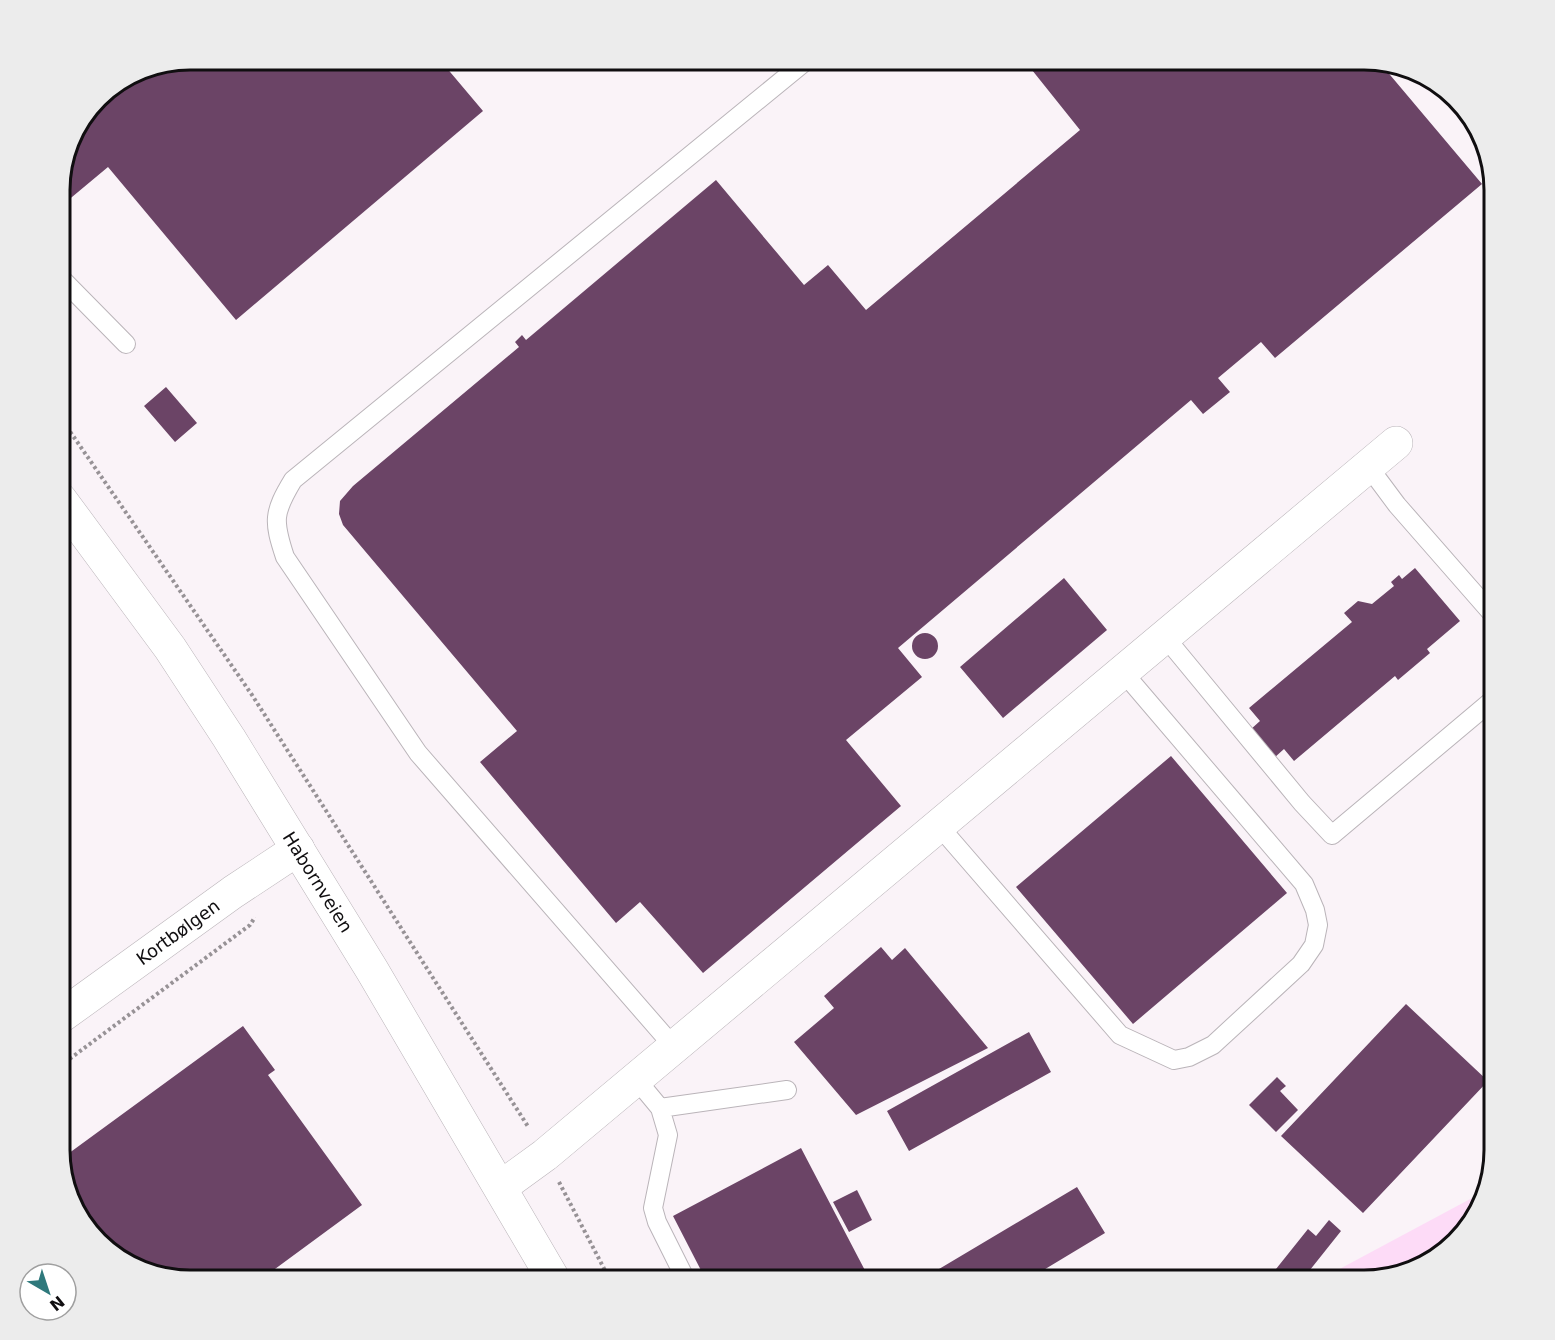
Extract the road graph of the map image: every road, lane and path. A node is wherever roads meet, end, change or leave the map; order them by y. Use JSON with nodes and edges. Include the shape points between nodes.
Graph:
{"nodes":[{"id":1,"x":795,"y":70,"type":"edge"},
{"id":2,"x":71,"y":288,"type":"edge"},
{"id":3,"x":126,"y":344,"type":"dead end"},
{"id":4,"x":71,"y":433,"type":"edge"},
{"id":5,"x":1396,"y":443,"type":"dead end"},
{"id":6,"x":1368,"y":466,"type":"junction"},
{"id":7,"x":71,"y":514,"type":"edge"},
{"id":8,"x":1484,"y":604,"type":"edge"},
{"id":9,"x":1165,"y":637,"type":"junction"},
{"id":10,"x":1123,"y":672,"type":"junction"},
{"id":11,"x":1484,"y":707,"type":"edge"},
{"id":12,"x":939,"y":826,"type":"junction"},
{"id":13,"x":298,"y":849,"type":"junction"},
{"id":14,"x":260,"y":874,"type":"junction"},
{"id":15,"x":71,"y":1009,"type":"edge"},
{"id":16,"x":674,"y":1047,"type":"junction"},
{"id":17,"x":71,"y":1058,"type":"edge"},
{"id":18,"x":636,"y":1079,"type":"junction"},
{"id":19,"x":787,"y":1090,"type":"dead end"},
{"id":20,"x":660,"y":1108,"type":"junction"},
{"id":21,"x":545,"y":1155,"type":"junction"},
{"id":22,"x":501,"y":1186,"type":"junction"},
{"id":23,"x":548,"y":1270,"type":"edge"},
{"id":24,"x":605,"y":1270,"type":"edge"},
{"id":25,"x":681,"y":1270,"type":"edge"}],
"edges":[{"from":1,"to":16,"type":"lane","via":[[293,480],[279,503],[275,528],[285,557],[418,753]]},
{"from":2,"to":3,"type":"lane"},
{"from":4,"to":21,"type":"path","via":[[252,696]]},
{"from":5,"to":6,"type":"main road"},
{"from":6,"to":8,"type":"lane"},
{"from":6,"to":9,"type":"main road"},
{"from":7,"to":13,"type":"main road","name":"Habornveien","via":[[170,648]]},
{"from":9,"to":10,"type":"main road"},
{"from":9,"to":11,"type":"lane","via":[[1332,835]]},
{"from":10,"to":12,"type":"main road"},
{"from":10,"to":12,"type":"lane","via":[[1304,884],[1315,910],[1318,925],[1314,945],[1301,964],[1213,1045],[1174,1060],[1120,1035]]},
{"from":12,"to":16,"type":"main road"},
{"from":13,"to":14,"type":"main road","name":"Kortbølgen"},
{"from":13,"to":22,"type":"main road","name":"Habornveien"},
{"from":14,"to":15,"type":"main road","name":"Kortbølgen"},
{"from":14,"to":17,"type":"path","via":[[260,908],[250,925]]},
{"from":16,"to":18,"type":"main road"},
{"from":18,"to":20,"type":"lane"},
{"from":18,"to":21,"type":"main road"},
{"from":19,"to":20,"type":"lane"},
{"from":20,"to":25,"type":"lane","via":[[668,1135],[653,1208]]},
{"from":21,"to":22,"type":"main road"},
{"from":21,"to":24,"type":"path"},
{"from":22,"to":23,"type":"main road","name":"Habornveien"}]}
